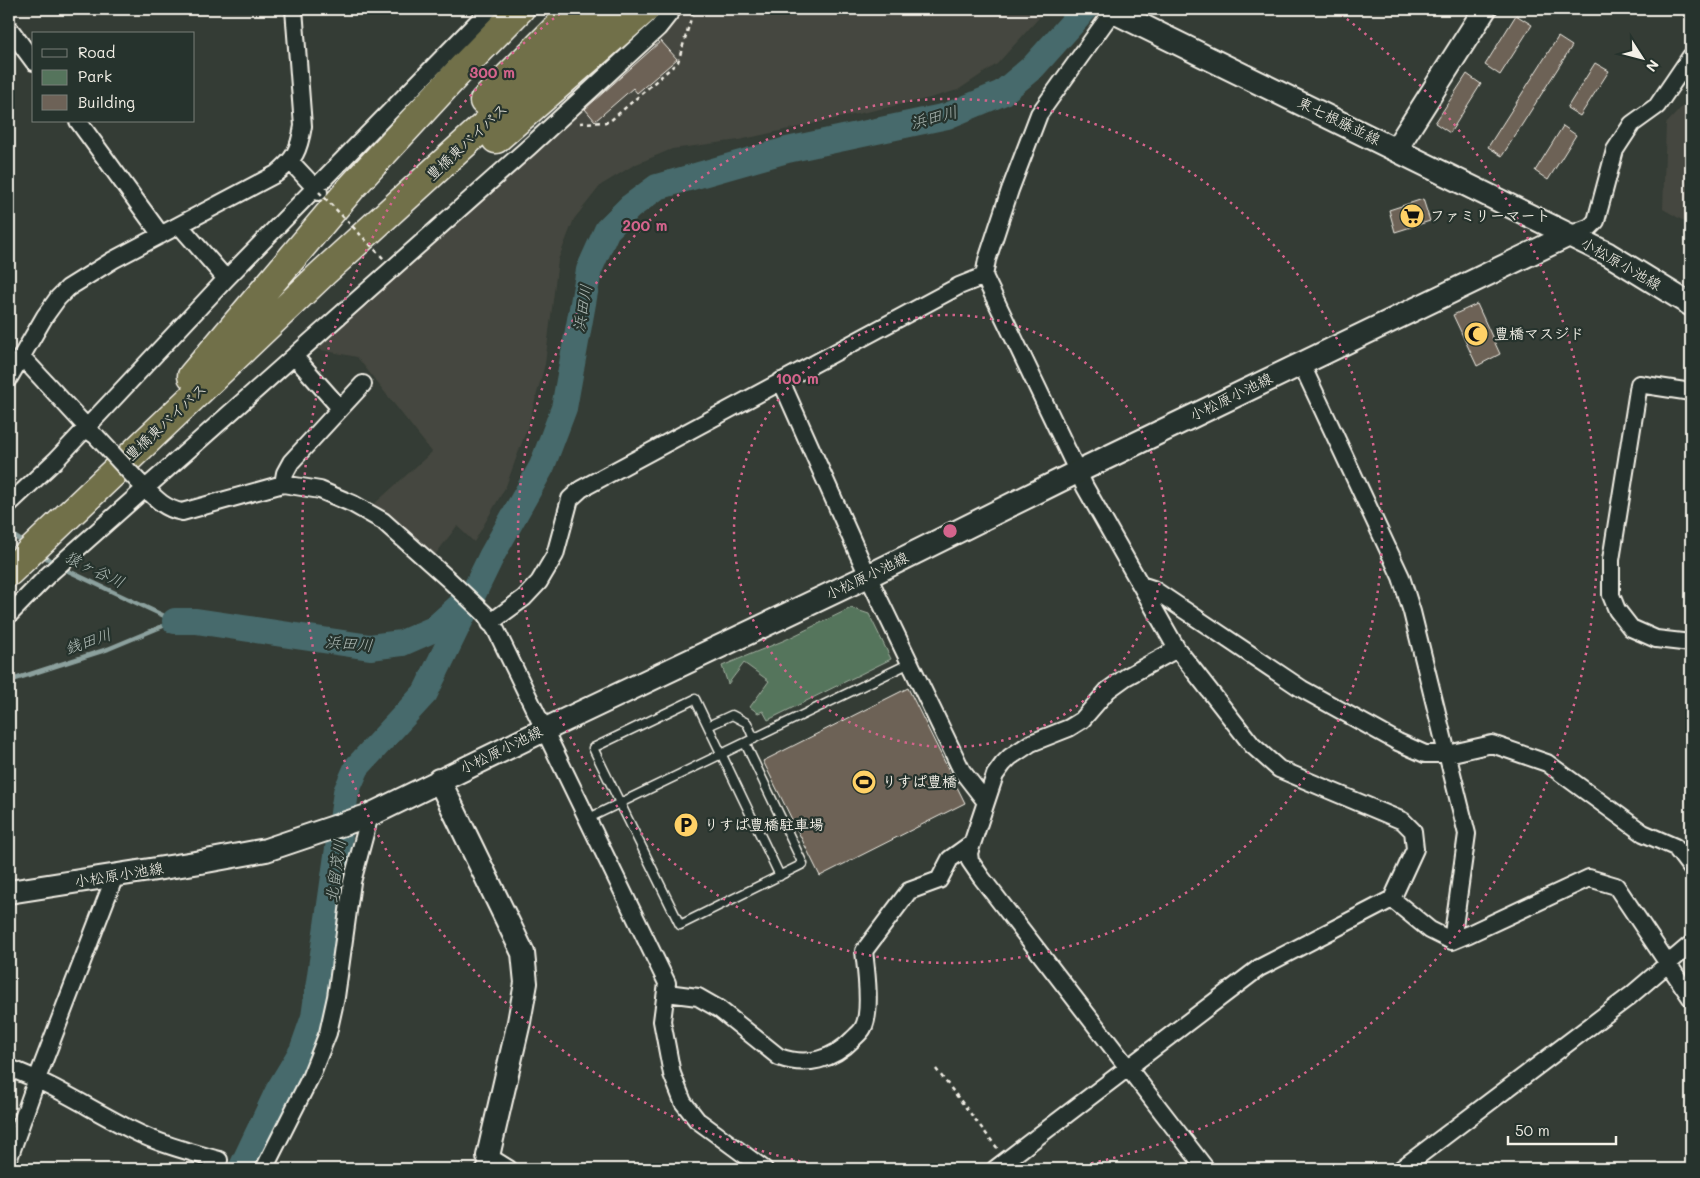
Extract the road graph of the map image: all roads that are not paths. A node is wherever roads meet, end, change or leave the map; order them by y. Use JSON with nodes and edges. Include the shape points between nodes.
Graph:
{"nodes":[{"id":1,"x":294,"y":9,"type":"edge"},
{"id":2,"x":490,"y":9,"type":"edge"},
{"id":3,"x":520,"y":9,"type":"edge"},
{"id":4,"x":576,"y":9,"type":"edge"},
{"id":5,"x":607,"y":9,"type":"edge"},
{"id":6,"x":645,"y":9,"type":"edge"},
{"id":7,"x":674,"y":9,"type":"edge"},
{"id":8,"x":1485,"y":9,"type":"edge"},
{"id":9,"x":1110,"y":10,"type":"edge"},
{"id":10,"x":9,"y":28,"type":"edge"},
{"id":11,"x":1691,"y":56,"type":"edge"},
{"id":12,"x":32,"y":59,"type":"edge"},
{"id":13,"x":79,"y":122,"type":"edge"},
{"id":14,"x":1396,"y":149,"type":"junction"},
{"id":15,"x":291,"y":162,"type":"junction"},
{"id":16,"x":317,"y":189,"type":"junction"},
{"id":17,"x":180,"y":226,"type":"junction"},
{"id":18,"x":161,"y":235,"type":"junction"},
{"id":19,"x":1569,"y":235,"type":"junction"},
{"id":20,"x":324,"y":272,"type":"junction"},
{"id":21,"x":984,"y":276,"type":"junction"},
{"id":22,"x":226,"y":279,"type":"junction"},
{"id":23,"x":293,"y":302,"type":"junction"},
{"id":24,"x":1691,"y":306,"type":"edge"},
{"id":25,"x":294,"y":356,"type":"junction"},
{"id":26,"x":22,"y":357,"type":"junction"},
{"id":27,"x":1301,"y":363,"type":"junction"},
{"id":28,"x":9,"y":378,"type":"edge"},
{"id":29,"x":781,"y":381,"type":"junction"},
{"id":30,"x":363,"y":384,"type":"dead end"},
{"id":31,"x":1691,"y":392,"type":"edge"},
{"id":32,"x":340,"y":408,"type":"junction"},
{"id":33,"x":91,"y":432,"type":"junction"},
{"id":34,"x":1079,"y":471,"type":"junction"},
{"id":35,"x":142,"y":484,"type":"junction"},
{"id":36,"x":283,"y":484,"type":"junction"},
{"id":37,"x":9,"y":504,"type":"edge"},
{"id":38,"x":46,"y":536,"type":"junction"},
{"id":39,"x":14,"y":567,"type":"edge"},
{"id":40,"x":868,"y":576,"type":"junction"},
{"id":41,"x":1141,"y":585,"type":"junction"},
{"id":42,"x":9,"y":615,"type":"edge"},
{"id":43,"x":488,"y":619,"type":"junction"},
{"id":44,"x":1691,"y":643,"type":"edge"},
{"id":45,"x":1178,"y":649,"type":"junction"},
{"id":46,"x":910,"y":664,"type":"junction"},
{"id":47,"x":708,"y":726,"type":"junction"},
{"id":48,"x":544,"y":730,"type":"junction"},
{"id":49,"x":754,"y":739,"type":"junction"},
{"id":50,"x":745,"y":743,"type":"junction"},
{"id":51,"x":722,"y":754,"type":"junction"},
{"id":52,"x":1448,"y":754,"type":"junction"},
{"id":53,"x":439,"y":780,"type":"junction"},
{"id":54,"x":986,"y":802,"type":"junction"},
{"id":55,"x":620,"y":804,"type":"junction"},
{"id":56,"x":365,"y":816,"type":"junction"},
{"id":57,"x":587,"y":819,"type":"junction"},
{"id":58,"x":971,"y":844,"type":"junction"},
{"id":59,"x":1691,"y":868,"type":"edge"},
{"id":60,"x":115,"y":876,"type":"junction"},
{"id":61,"x":780,"y":876,"type":"junction"},
{"id":62,"x":9,"y":892,"type":"edge"},
{"id":63,"x":1392,"y":899,"type":"junction"},
{"id":64,"x":1452,"y":940,"type":"junction"},
{"id":65,"x":1691,"y":944,"type":"edge"},
{"id":66,"x":1668,"y":965,"type":"junction"},
{"id":67,"x":667,"y":993,"type":"junction"},
{"id":68,"x":1691,"y":998,"type":"edge"},
{"id":69,"x":9,"y":1068,"type":"edge"},
{"id":70,"x":1129,"y":1068,"type":"junction"},
{"id":71,"x":37,"y":1078,"type":"junction"},
{"id":72,"x":9,"y":1158,"type":"edge"},
{"id":73,"x":219,"y":1160,"type":"dead end"},
{"id":74,"x":485,"y":1165,"type":"edge"},
{"id":75,"x":1005,"y":1166,"type":"edge"},
{"id":76,"x":264,"y":1169,"type":"edge"},
{"id":77,"x":508,"y":1169,"type":"edge"},
{"id":78,"x":764,"y":1169,"type":"edge"},
{"id":79,"x":1206,"y":1169,"type":"edge"},
{"id":80,"x":1401,"y":1169,"type":"edge"}],
"edges":[{"from":1,"to":15,"type":"street","via":[[303,126]]},
{"from":2,"to":16,"type":"street"},
{"from":3,"to":38,"type":"highway","via":[[352,187],[180,391]]},
{"from":4,"to":20,"type":"highway","name":"豊橋東バイパス","via":[[485,100]]},
{"from":5,"to":20,"type":"highway","name":"豊橋東バイパス"},
{"from":6,"to":23,"type":"highway","via":[[362,255]]},
{"from":7,"to":25,"type":"street","via":[[658,28],[529,147],[388,264]]},
{"from":8,"to":14,"type":"main road"},
{"from":9,"to":14,"type":"main road","name":"東七根藤並線"},
{"from":9,"to":21,"type":"street","via":[[1039,114],[1010,190]]},
{"from":10,"to":12,"type":"street"},
{"from":11,"to":19,"type":"street","via":[[1657,106],[1632,124],[1616,150],[1596,221],[1590,227]]},
{"from":13,"to":18,"type":"street"},
{"from":14,"to":19,"type":"main road","name":"東七根藤並線"},
{"from":15,"to":16,"type":"street"},
{"from":15,"to":17,"type":"street","via":[[276,174]]},
{"from":16,"to":22,"type":"street"},
{"from":17,"to":18,"type":"street"},
{"from":17,"to":22,"type":"street"},
{"from":18,"to":26,"type":"street","via":[[68,288],[49,310]]},
{"from":19,"to":24,"type":"main road","name":"小松原小池線","via":[[1608,254]]},
{"from":19,"to":27,"type":"main road","name":"小松原小池線"},
{"from":20,"to":23,"type":"highway","name":"豊橋東バイパス"},
{"from":21,"to":29,"type":"street","via":[[959,286]]},
{"from":21,"to":34,"type":"street"},
{"from":22,"to":33,"type":"street"},
{"from":23,"to":38,"type":"highway","name":"豊橋東バイパス"},
{"from":25,"to":32,"type":"street"},
{"from":25,"to":35,"type":"street"},
{"from":26,"to":28,"type":"street"},
{"from":26,"to":33,"type":"street"},
{"from":27,"to":34,"type":"main road","name":"小松原小池線"},
{"from":27,"to":52,"type":"street","via":[[1401,577]]},
{"from":29,"to":40,"type":"street"},
{"from":29,"to":43,"type":"street","via":[[581,489],[570,499],[555,555],[539,582],[524,598]]},
{"from":30,"to":32,"type":"street"},
{"from":31,"to":44,"type":"street","via":[[1639,384],[1611,560],[1611,595],[1630,628],[1656,639]]},
{"from":32,"to":36,"type":"street","via":[[291,462]]},
{"from":33,"to":35,"type":"street","bridge":true},
{"from":33,"to":37,"type":"street"},
{"from":34,"to":40,"type":"main road","name":"小松原小池線"},
{"from":34,"to":41,"type":"street"},
{"from":35,"to":36,"type":"street","via":[[159,502],[171,510],[182,512]]},
{"from":35,"to":42,"type":"street"},
{"from":36,"to":43,"type":"street","via":[[320,490],[383,521]]},
{"from":38,"to":39,"type":"highway","name":"豊橋東バイパス"},
{"from":40,"to":46,"type":"street"},
{"from":40,"to":48,"type":"main road","name":"小松原小池線"},
{"from":41,"to":45,"type":"street"},
{"from":41,"to":52,"type":"street","via":[[1153,589],[1302,689],[1398,742],[1425,754]]},
{"from":43,"to":48,"type":"street"},
{"from":45,"to":54,"type":"street","via":[[1126,676],[1108,690],[1082,720],[1010,757],[995,776]]},
{"from":45,"to":63,"type":"street","via":[[1252,745],[1279,769],[1402,821],[1413,831],[1415,849]]},
{"from":46,"to":49,"type":"lane"},
{"from":46,"to":54,"type":"street","via":[[962,771]]},
{"from":47,"to":49,"type":"lane","via":[[732,715],[747,723]]},
{"from":47,"to":51,"type":"lane"},
{"from":47,"to":55,"type":"lane","via":[[695,699],[593,748]]},
{"from":48,"to":53,"type":"main road","name":"小松原小池線"},
{"from":48,"to":57,"type":"street"},
{"from":49,"to":50,"type":"lane"},
{"from":50,"to":51,"type":"lane"},
{"from":50,"to":61,"type":"lane","via":[[803,864]]},
{"from":51,"to":55,"type":"lane"},
{"from":51,"to":61,"type":"lane"},
{"from":52,"to":59,"type":"street","via":[[1492,744],[1547,763],[1643,833],[1675,848]]},
{"from":52,"to":64,"type":"street","via":[[1467,834]]},
{"from":53,"to":56,"type":"main road","name":"小松原小池線"},
{"from":53,"to":74,"type":"main road","via":[[523,953],[526,983],[521,1012]]},
{"from":54,"to":58,"type":"street"},
{"from":55,"to":57,"type":"lane"},
{"from":55,"to":61,"type":"lane","via":[[680,926]]},
{"from":56,"to":60,"type":"main road","name":"小松原小池線","via":[[266,850]]},
{"from":56,"to":76,"type":"street","via":[[328,1033],[310,1078]]},
{"from":57,"to":67,"type":"street","via":[[667,984]]},
{"from":58,"to":67,"type":"street","via":[[950,860],[939,880],[908,891],[864,951],[868,998],[864,1027],[845,1048],[828,1058],[808,1063],[779,1057],[698,997]]},
{"from":58,"to":70,"type":"street","via":[[970,861]]},
{"from":60,"to":62,"type":"main road","name":"小松原小池線"},
{"from":60,"to":71,"type":"street"},
{"from":63,"to":64,"type":"street","via":[[1430,930]]},
{"from":63,"to":70,"type":"street","via":[[1259,968]]},
{"from":64,"to":66,"type":"street","via":[[1589,878],[1616,886]]},
{"from":65,"to":66,"type":"street"},
{"from":66,"to":68,"type":"street"},
{"from":66,"to":80,"type":"street"},
{"from":67,"to":78,"type":"street","via":[[662,1021],[672,1074],[683,1102],[697,1120]]},
{"from":69,"to":71,"type":"street"},
{"from":70,"to":75,"type":"street"},
{"from":70,"to":79,"type":"street"},
{"from":71,"to":72,"type":"street"},
{"from":71,"to":73,"type":"street","via":[[133,1131]]},
{"from":74,"to":77,"type":"street"}]}
